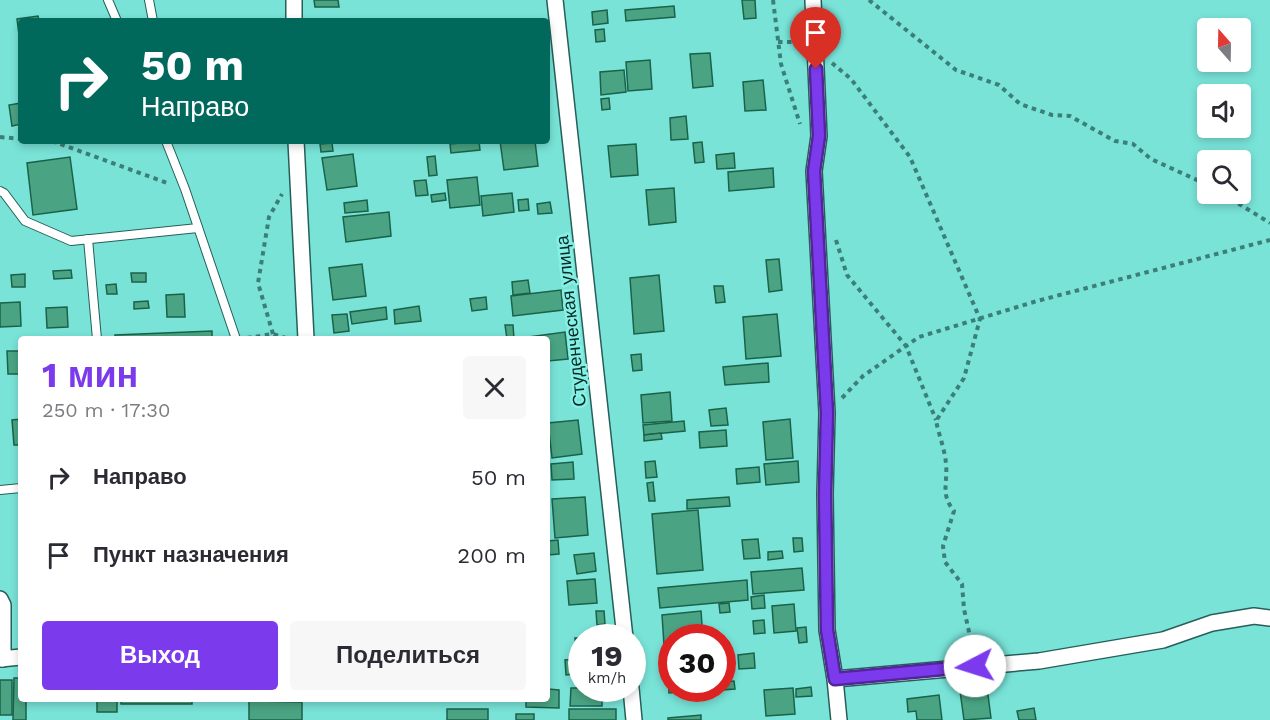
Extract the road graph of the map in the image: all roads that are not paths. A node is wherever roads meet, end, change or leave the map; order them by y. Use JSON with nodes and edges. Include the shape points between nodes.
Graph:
{"nodes":[{"id":1,"x":108,"y":0,"type":"edge"},
{"id":2,"x":149,"y":0,"type":"edge"},
{"id":3,"x":294,"y":0,"type":"edge"},
{"id":4,"x":555,"y":0,"type":"edge"},
{"id":5,"x":813,"y":0,"type":"edge"},
{"id":6,"x":116,"y":18,"type":"edge"},
{"id":7,"x":152,"y":18,"type":"edge"},
{"id":8,"x":294,"y":18,"type":"edge"},
{"id":9,"x":167,"y":144,"type":"edge"},
{"id":10,"x":296,"y":144,"type":"edge"},
{"id":11,"x":0,"y":190,"type":"edge"},
{"id":12,"x":198,"y":228,"type":"junction"},
{"id":13,"x":88,"y":239,"type":"junction"},
{"id":14,"x":97,"y":336,"type":"edge"},
{"id":15,"x":237,"y":336,"type":"edge"},
{"id":16,"x":306,"y":336,"type":"edge"},
{"id":17,"x":18,"y":488,"type":"edge"},
{"id":18,"x":0,"y":490,"type":"edge"},
{"id":19,"x":0,"y":599,"type":"edge"},
{"id":20,"x":1270,"y":618,"type":"edge"},
{"id":21,"x":623,"y":624,"type":"edge"},
{"id":22,"x":18,"y":657,"type":"edge"},
{"id":23,"x":1,"y":659,"type":"edge"},
{"id":24,"x":835,"y":679,"type":"junction"},
{"id":25,"x":632,"y":702,"type":"edge"},
{"id":26,"x":634,"y":720,"type":"edge"},
{"id":27,"x":839,"y":720,"type":"edge"}],
"edges":[{"from":1,"to":6,"type":"lane"},
{"from":2,"to":7,"type":"lane"},
{"from":3,"to":8,"type":"street"},
{"from":4,"to":21,"type":"street","name":"Студенческая улица"},
{"from":5,"to":24,"type":"street","via":[[819,136],[814,171],[827,413],[827,630]]},
{"from":9,"to":12,"type":"lane"},
{"from":10,"to":16,"type":"street"},
{"from":11,"to":13,"type":"lane","via":[[25,221],[71,241]]},
{"from":12,"to":13,"type":"lane"},
{"from":12,"to":15,"type":"lane"},
{"from":13,"to":14,"type":"lane"},
{"from":17,"to":18,"type":"lane"},
{"from":19,"to":23,"type":"street"},
{"from":20,"to":24,"type":"street","via":[[1254,616],[1212,622],[1163,640],[1040,661]]},
{"from":22,"to":23,"type":"street"},
{"from":24,"to":27,"type":"street"},
{"from":25,"to":26,"type":"street"}]}
